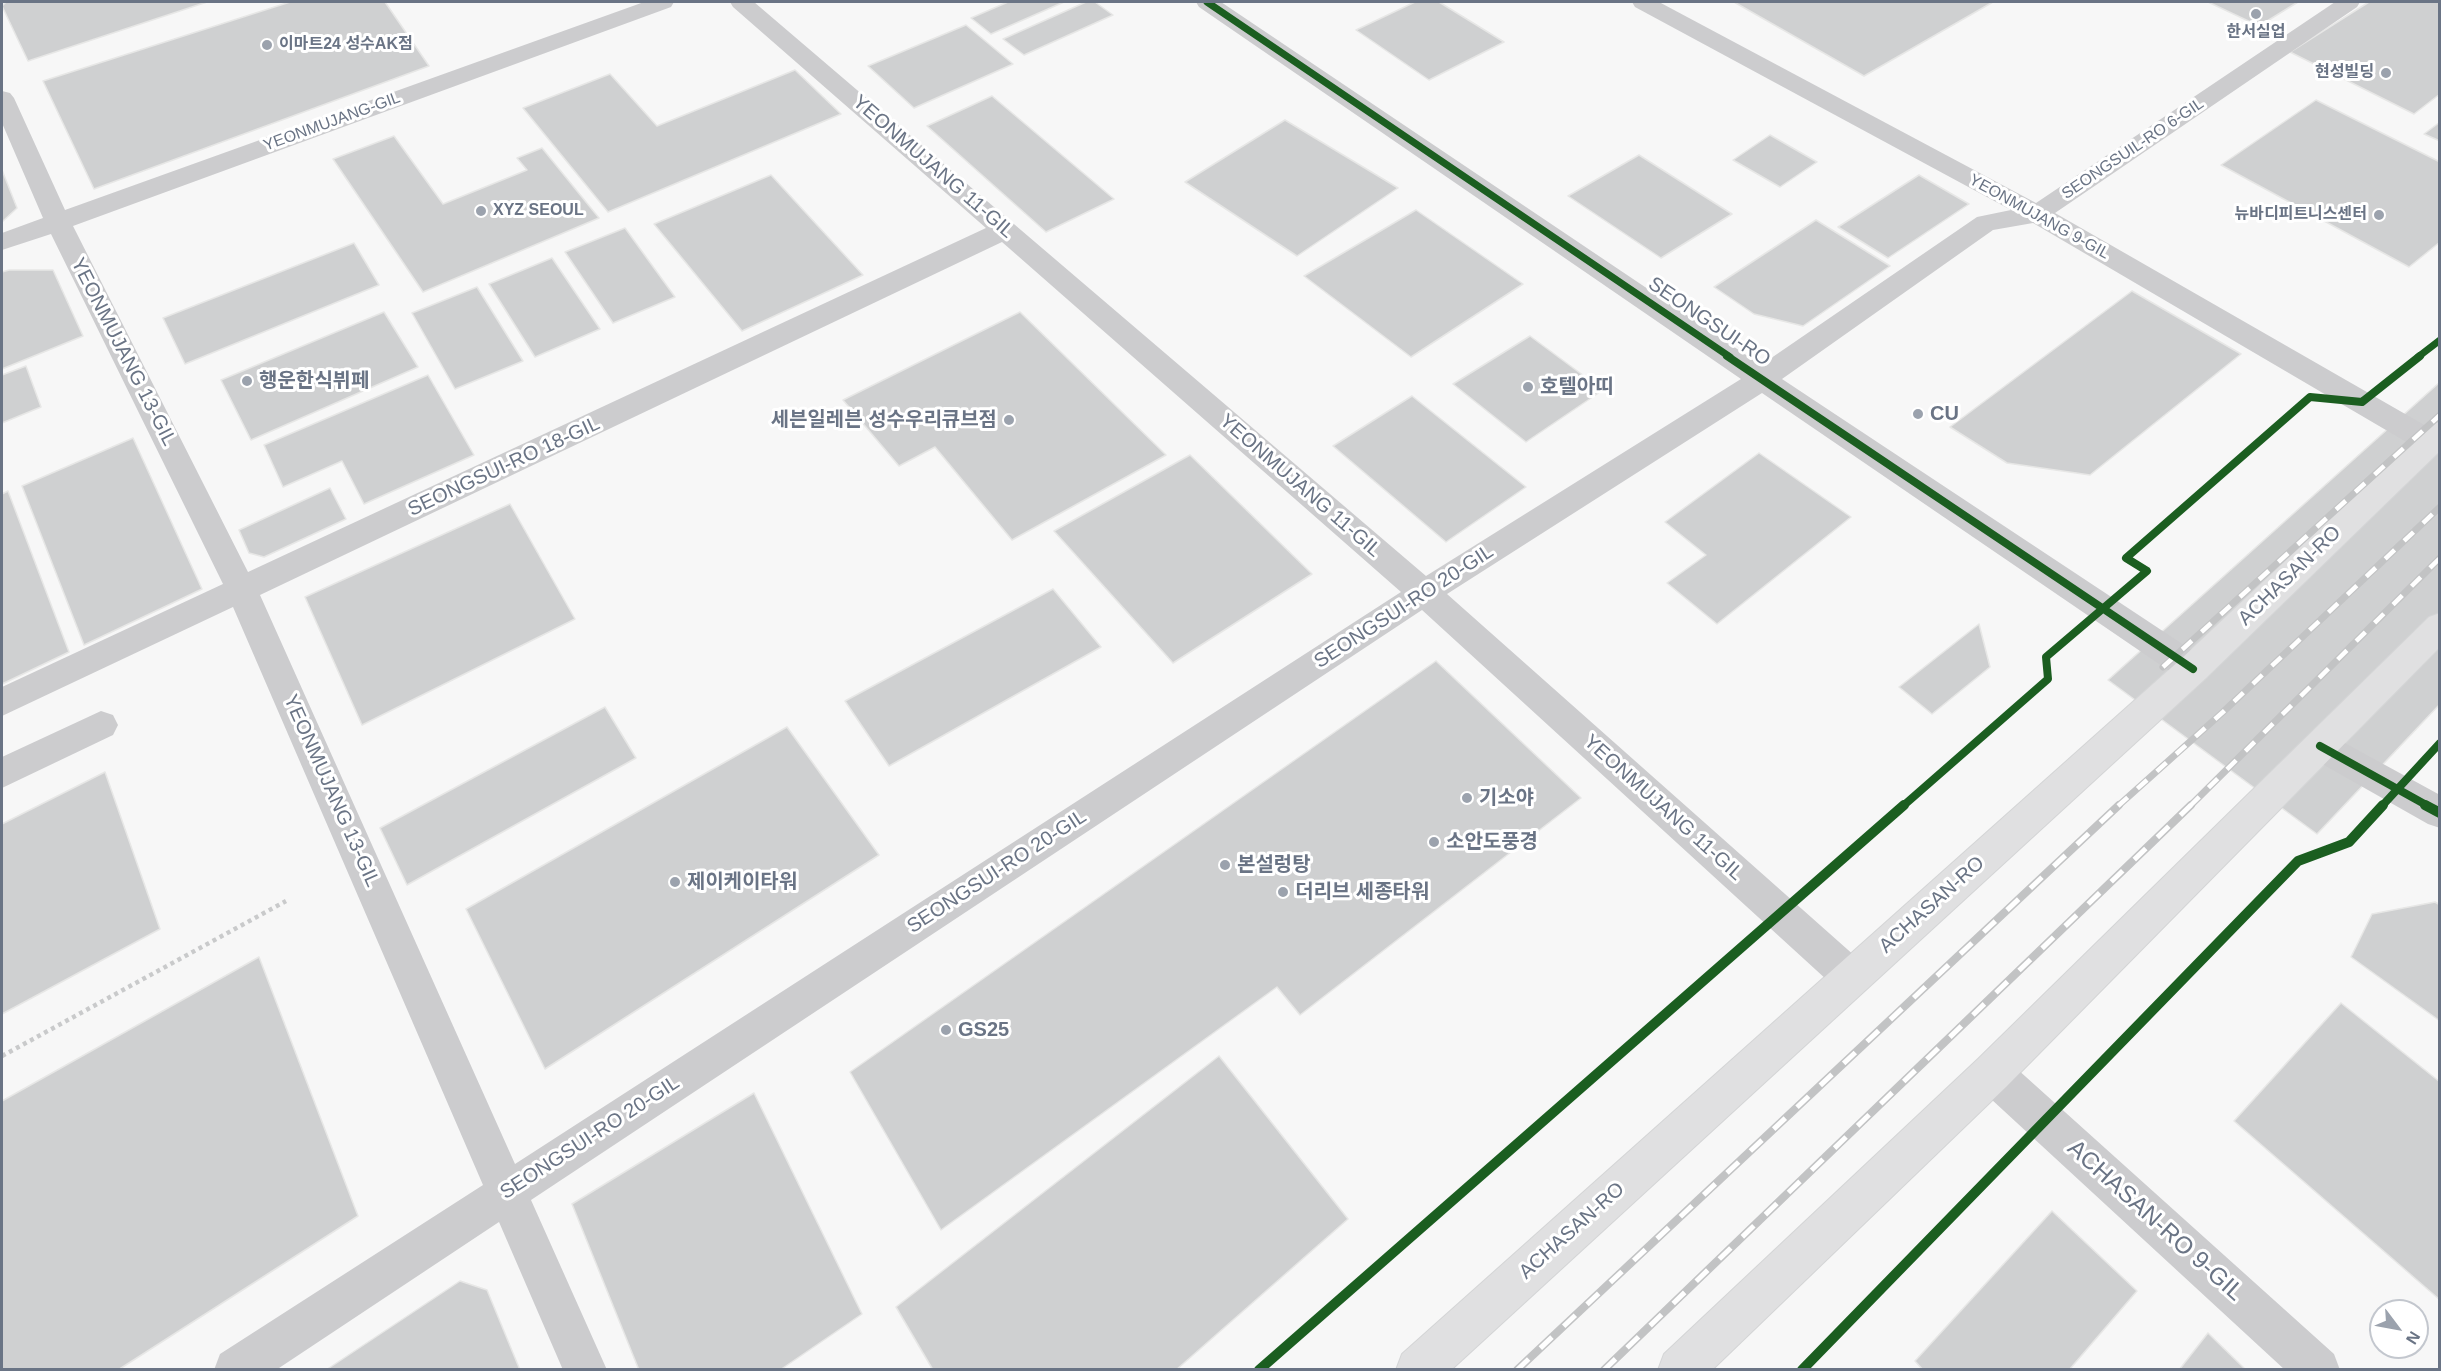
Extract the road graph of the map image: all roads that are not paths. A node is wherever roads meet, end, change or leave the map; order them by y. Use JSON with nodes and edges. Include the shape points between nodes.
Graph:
{"nodes":[{"id":1,"x":663,"y":2,"type":"edge"},
{"id":2,"x":741,"y":2,"type":"edge"},
{"id":3,"x":1207,"y":2,"type":"edge"},
{"id":4,"x":1643,"y":2,"type":"edge"},
{"id":5,"x":2349,"y":2,"type":"edge"},
{"id":6,"x":2,"y":98,"type":"edge"},
{"id":7,"x":2037,"y":214,"type":"junction"},
{"id":8,"x":58,"y":222,"type":"junction"},
{"id":9,"x":1005,"y":230,"type":"junction"},
{"id":10,"x":2,"y":242,"type":"edge"},
{"id":11,"x":1760,"y":378,"type":"junction"},
{"id":12,"x":2435,"y":437,"type":"edge"},
{"id":13,"x":242,"y":591,"type":"junction"},
{"id":14,"x":1424,"y":593,"type":"junction"},
{"id":15,"x":2439,"y":626,"type":"edge"},
{"id":16,"x":2193,"y":669,"type":"junction"},
{"id":17,"x":2,"y":702,"type":"edge"},
{"id":18,"x":101,"y":725,"type":"dead end"},
{"id":19,"x":2320,"y":747,"type":"junction"},
{"id":20,"x":2,"y":773,"type":"edge"},
{"id":21,"x":2439,"y":813,"type":"edge"},
{"id":22,"x":1852,"y":978,"type":"junction"},
{"id":23,"x":1992,"y":1073,"type":"junction"},
{"id":24,"x":508,"y":1191,"type":"junction"},
{"id":25,"x":236,"y":1370,"type":"edge"},
{"id":26,"x":585,"y":1370,"type":"edge"},
{"id":27,"x":1418,"y":1370,"type":"edge"},
{"id":28,"x":1680,"y":1370,"type":"edge"},
{"id":29,"x":2318,"y":1370,"type":"edge"}],
"edges":[{"from":1,"to":8,"type":"street","name":"YEONMUJANG-GIL"},
{"from":2,"to":9,"type":"street","name":"YEONMUJANG 11-GIL"},
{"from":3,"to":11,"type":"street","name":"SEONGSUI-RO"},
{"from":4,"to":7,"type":"street","name":"YEONMUJANG 9-GIL"},
{"from":5,"to":7,"type":"street","name":"SEONGSUIL-RO 6-GIL"},
{"from":6,"to":8,"type":"street","name":"YEONMUJANG 13-GIL"},
{"from":7,"to":11,"type":"street","name":"SEONGSUIL-RO 6-GIL","via":[[1986,223]]},
{"from":7,"to":12,"type":"street","name":"YEONMUJANG 9-GIL"},
{"from":8,"to":10,"type":"street","name":"YEONMUJANG-GIL"},
{"from":8,"to":13,"type":"street","name":"YEONMUJANG 13-GIL"},
{"from":9,"to":13,"type":"street","name":"SEONGSUI-RO 18-GIL"},
{"from":9,"to":14,"type":"street","name":"YEONMUJANG 11-GIL"},
{"from":11,"to":14,"type":"street","name":"SEONGSUI-RO 20-GIL","via":[[1721,407]]},
{"from":11,"to":16,"type":"street","name":"SEONGSUI-RO"},
{"from":12,"to":16,"type":"main road","name":"ACHASAN-RO"},
{"from":13,"to":17,"type":"street","name":"SEONGSUI-RO 18-GIL"},
{"from":13,"to":24,"type":"street","name":"YEONMUJANG 13-GIL"},
{"from":14,"to":22,"type":"street","name":"YEONMUJANG 11-GIL"},
{"from":14,"to":24,"type":"street","name":"SEONGSUI-RO 20-GIL"},
{"from":15,"to":19,"type":"main road"},
{"from":16,"to":22,"type":"main road","name":"ACHASAN-RO"},
{"from":18,"to":20,"type":"street"},
{"from":19,"to":21,"type":"street"},
{"from":19,"to":23,"type":"main road"},
{"from":22,"to":27,"type":"main road","name":"ACHASAN-RO"},
{"from":23,"to":28,"type":"main road"},
{"from":23,"to":29,"type":"street","name":"ACHASAN-RO 9-GIL"},
{"from":24,"to":25,"type":"street","name":"SEONGSUI-RO 20-GIL"},
{"from":24,"to":26,"type":"street","name":"YEONMUJANG 13-GIL"}]}
